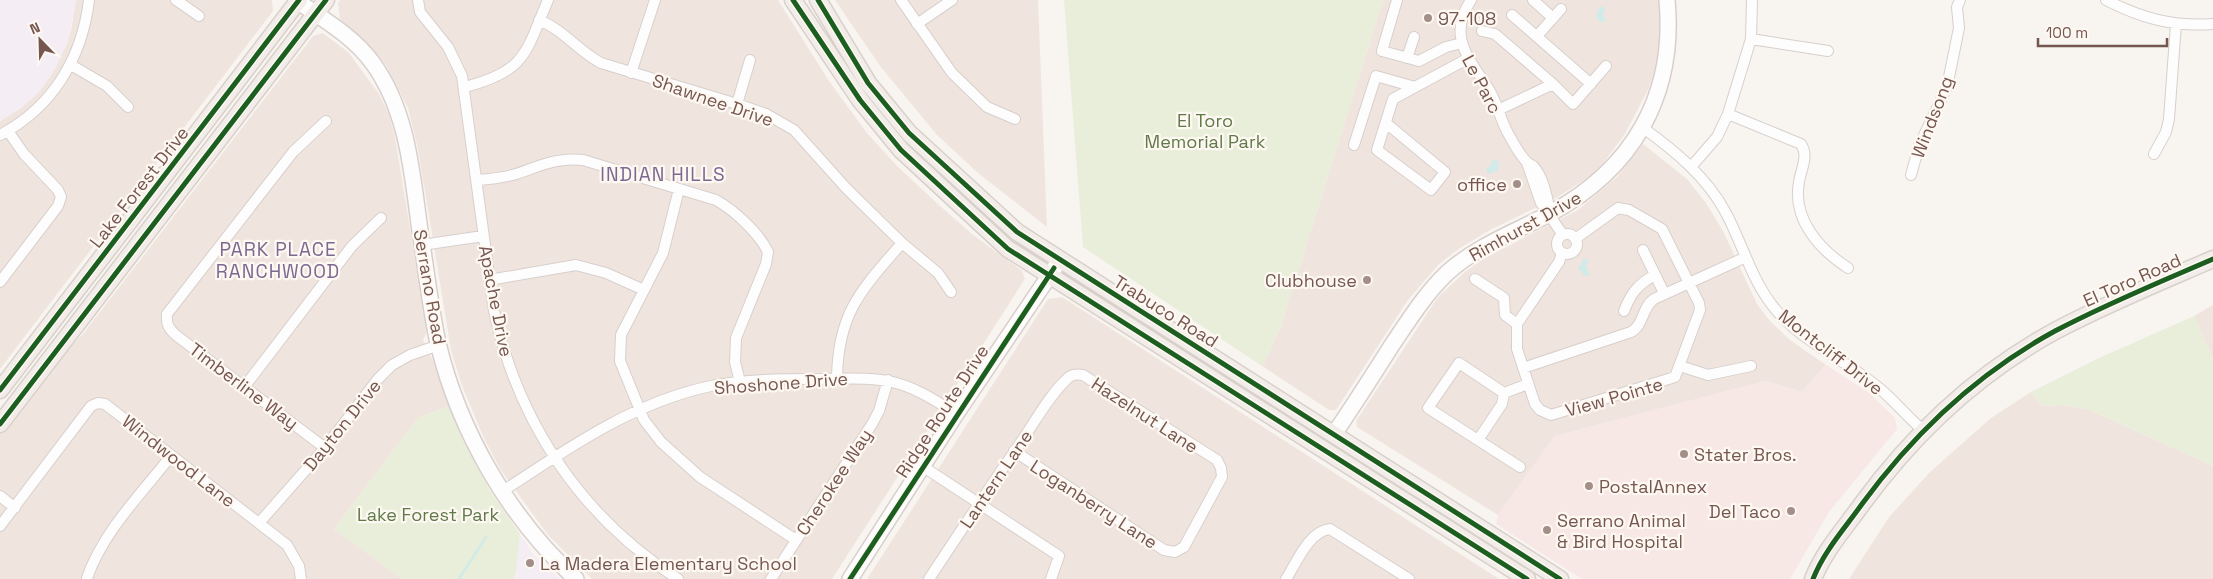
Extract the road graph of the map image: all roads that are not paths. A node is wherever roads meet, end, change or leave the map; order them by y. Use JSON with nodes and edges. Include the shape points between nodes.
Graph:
{"nodes":[{"id":1,"x":89,"y":0,"type":"edge"},
{"id":2,"x":176,"y":0,"type":"edge"},
{"id":3,"x":326,"y":0,"type":"edge"},
{"id":4,"x":548,"y":0,"type":"edge"},
{"id":5,"x":655,"y":0,"type":"edge"},
{"id":6,"x":792,"y":0,"type":"edge"},
{"id":7,"x":818,"y":0,"type":"edge"},
{"id":8,"x":901,"y":0,"type":"edge"},
{"id":9,"x":952,"y":0,"type":"edge"},
{"id":10,"x":1397,"y":0,"type":"edge"},
{"id":11,"x":1471,"y":0,"type":"edge"},
{"id":12,"x":1533,"y":0,"type":"edge"},
{"id":13,"x":1667,"y":0,"type":"edge"},
{"id":14,"x":1752,"y":0,"type":"edge"},
{"id":15,"x":1960,"y":0,"type":"edge"},
{"id":16,"x":2106,"y":0,"type":"edge"},
{"id":17,"x":298,"y":1,"type":"edge"},
{"id":18,"x":418,"y":2,"type":"edge"},
{"id":19,"x":1562,"y":9,"type":"dead end"},
{"id":20,"x":316,"y":14,"type":"junction"},
{"id":21,"x":199,"y":16,"type":"dead end"},
{"id":22,"x":1512,"y":16,"type":"dead end"},
{"id":23,"x":1553,"y":18,"type":"junction"},
{"id":24,"x":540,"y":20,"type":"junction"},
{"id":25,"x":916,"y":24,"type":"junction"},
{"id":26,"x":2176,"y":24,"type":"junction"},
{"id":27,"x":2213,"y":24,"type":"edge"},
{"id":28,"x":1482,"y":31,"type":"dead end"},
{"id":29,"x":1537,"y":36,"type":"junction"},
{"id":30,"x":1414,"y":37,"type":"dead end"},
{"id":31,"x":1750,"y":39,"type":"junction"},
{"id":32,"x":1462,"y":44,"type":"junction"},
{"id":33,"x":1828,"y":51,"type":"dead end"},
{"id":34,"x":1407,"y":58,"type":"junction"},
{"id":35,"x":1467,"y":59,"type":"junction"},
{"id":36,"x":750,"y":60,"type":"dead end"},
{"id":37,"x":71,"y":65,"type":"junction"},
{"id":38,"x":1606,"y":66,"type":"dead end"},
{"id":39,"x":632,"y":73,"type":"junction"},
{"id":40,"x":1553,"y":84,"type":"junction"},
{"id":41,"x":1591,"y":84,"type":"junction"},
{"id":42,"x":465,"y":87,"type":"junction"},
{"id":43,"x":1415,"y":87,"type":"junction"},
{"id":44,"x":737,"y":104,"type":"junction"},
{"id":45,"x":128,"y":107,"type":"dead end"},
{"id":46,"x":1498,"y":110,"type":"junction"},
{"id":47,"x":1728,"y":114,"type":"junction"},
{"id":48,"x":1015,"y":119,"type":"dead end"},
{"id":49,"x":326,"y":121,"type":"dead end"},
{"id":50,"x":1386,"y":123,"type":"junction"},
{"id":51,"x":1642,"y":127,"type":"junction"},
{"id":52,"x":4,"y":133,"type":"edge"},
{"id":53,"x":1354,"y":144,"type":"dead end"},
{"id":54,"x":2154,"y":154,"type":"dead end"},
{"id":55,"x":1691,"y":167,"type":"junction"},
{"id":56,"x":1912,"y":175,"type":"dead end"},
{"id":57,"x":477,"y":180,"type":"junction"},
{"id":58,"x":679,"y":189,"type":"junction"},
{"id":59,"x":1550,"y":214,"type":"junction"},
{"id":60,"x":381,"y":218,"type":"dead end"},
{"id":61,"x":1563,"y":235,"type":"junction"},
{"id":62,"x":483,"y":236,"type":"junction"},
{"id":63,"x":1575,"y":239,"type":"junction"},
{"id":64,"x":902,"y":243,"type":"junction"},
{"id":65,"x":422,"y":245,"type":"junction"},
{"id":66,"x":1642,"y":250,"type":"dead end"},
{"id":67,"x":1562,"y":253,"type":"junction"},
{"id":68,"x":1746,"y":257,"type":"junction"},
{"id":69,"x":2213,"y":259,"type":"edge"},
{"id":70,"x":1060,"y":260,"type":"junction"},
{"id":71,"x":1848,"y":268,"type":"dead end"},
{"id":72,"x":1049,"y":275,"type":"junction"},
{"id":73,"x":1655,"y":275,"type":"junction"},
{"id":74,"x":1475,"y":279,"type":"dead end"},
{"id":75,"x":489,"y":280,"type":"junction"},
{"id":76,"x":1689,"y":281,"type":"junction"},
{"id":77,"x":0,"y":282,"type":"edge"},
{"id":78,"x":644,"y":290,"type":"junction"},
{"id":79,"x":951,"y":292,"type":"dead end"},
{"id":80,"x":1664,"y":293,"type":"junction"},
{"id":81,"x":1624,"y":310,"type":"dead end"},
{"id":82,"x":1517,"y":324,"type":"junction"},
{"id":83,"x":1140,"y":332,"type":"junction"},
{"id":84,"x":439,"y":345,"type":"junction"},
{"id":85,"x":1204,"y":351,"type":"junction"},
{"id":86,"x":1680,"y":366,"type":"junction"},
{"id":87,"x":1751,"y":366,"type":"dead end"},
{"id":88,"x":1523,"y":368,"type":"junction"},
{"id":89,"x":837,"y":378,"type":"junction"},
{"id":90,"x":888,"y":380,"type":"junction"},
{"id":91,"x":1065,"y":380,"type":"joint"},
{"id":92,"x":740,"y":382,"type":"junction"},
{"id":93,"x":1528,"y":384,"type":"junction"},
{"id":94,"x":245,"y":386,"type":"junction"},
{"id":95,"x":0,"y":390,"type":"edge"},
{"id":96,"x":1504,"y":393,"type":"junction"},
{"id":97,"x":1261,"y":409,"type":"junction"},
{"id":98,"x":639,"y":410,"type":"junction"},
{"id":99,"x":956,"y":414,"type":"junction"},
{"id":100,"x":0,"y":424,"type":"edge"},
{"id":101,"x":1923,"y":430,"type":"junction"},
{"id":102,"x":1334,"y":434,"type":"junction"},
{"id":103,"x":1478,"y":440,"type":"junction"},
{"id":104,"x":325,"y":448,"type":"junction"},
{"id":105,"x":1014,"y":452,"type":"junction"},
{"id":106,"x":171,"y":456,"type":"junction"},
{"id":107,"x":553,"y":458,"type":"junction"},
{"id":108,"x":922,"y":466,"type":"junction"},
{"id":109,"x":1520,"y":467,"type":"dead end"},
{"id":110,"x":1369,"y":478,"type":"junction"},
{"id":111,"x":503,"y":491,"type":"junction"},
{"id":112,"x":0,"y":496,"type":"edge"},
{"id":113,"x":979,"y":502,"type":"junction"},
{"id":114,"x":15,"y":508,"type":"junction"},
{"id":115,"x":259,"y":523,"type":"junction"},
{"id":116,"x":0,"y":526,"type":"edge"},
{"id":117,"x":1464,"y":539,"type":"junction"},
{"id":118,"x":796,"y":540,"type":"junction"},
{"id":119,"x":1174,"y":552,"type":"joint"},
{"id":120,"x":1554,"y":575,"type":"edge"},
{"id":121,"x":87,"y":578,"type":"dead end"},
{"id":122,"x":301,"y":579,"type":"edge"},
{"id":123,"x":576,"y":579,"type":"edge"},
{"id":124,"x":678,"y":579,"type":"edge"},
{"id":125,"x":771,"y":579,"type":"edge"},
{"id":126,"x":850,"y":579,"type":"edge"},
{"id":127,"x":929,"y":579,"type":"edge"},
{"id":128,"x":1051,"y":579,"type":"edge"},
{"id":129,"x":1286,"y":579,"type":"edge"},
{"id":130,"x":1409,"y":579,"type":"edge"},
{"id":131,"x":1526,"y":579,"type":"edge"},
{"id":132,"x":1813,"y":579,"type":"edge"}],
"edges":[{"from":1,"to":37,"type":"street","via":[[80,44]]},
{"from":2,"to":21,"type":"street"},
{"from":3,"to":20,"type":"main road","name":"Lake Forest Drive"},
{"from":4,"to":24,"type":"street"},
{"from":5,"to":39,"type":"street"},
{"from":6,"to":72,"type":"main road","name":"Trabuco Road","via":[[860,100],[901,150],[1008,249]]},
{"from":7,"to":70,"type":"main road","name":"Trabuco Road","via":[[868,83],[909,134],[1017,232]]},
{"from":8,"to":25,"type":"street"},
{"from":9,"to":25,"type":"street"},
{"from":10,"to":34,"type":"street","via":[[1382,51]]},
{"from":11,"to":32,"type":"street","name":"Le Parc","via":[[1463,21]]},
{"from":12,"to":23,"type":"street"},
{"from":13,"to":51,"type":"street","name":"Rimhurst Drive","via":[[1666,60],[1652,108]]},
{"from":14,"to":31,"type":"street"},
{"from":15,"to":56,"type":"street","name":"Windsong","via":[[1957,7],[1959,28],[1947,87],[1919,146]]},
{"from":16,"to":26,"type":"street","via":[[2150,19]]},
{"from":17,"to":20,"type":"street","name":"Serrano Road"},
{"from":17,"to":95,"type":"main road","name":"Lake Forest Drive"},
{"from":18,"to":42,"type":"street","name":"Apache Drive","via":[[420,12],[454,56]]},
{"from":19,"to":23,"type":"street"},
{"from":20,"to":65,"type":"street","name":"Serrano Road","via":[[360,48],[372,61],[391,94],[404,132]]},
{"from":20,"to":100,"type":"main road","name":"Lake Forest Drive"},
{"from":22,"to":29,"type":"street"},
{"from":23,"to":29,"type":"street"},
{"from":24,"to":39,"type":"street","name":"Shawnee Drive","via":[[558,29],[591,58]]},
{"from":24,"to":42,"type":"street","via":[[525,53],[512,68],[497,77]]},
{"from":25,"to":48,"type":"street","via":[[952,73],[987,107]]},
{"from":26,"to":27,"type":"street"},
{"from":26,"to":54,"type":"street","via":[[2169,119]]},
{"from":28,"to":40,"type":"street","via":[[1495,34]]},
{"from":29,"to":41,"type":"street"},
{"from":30,"to":34,"type":"street"},
{"from":31,"to":33,"type":"street"},
{"from":31,"to":47,"type":"street"},
{"from":32,"to":34,"type":"street","via":[[1446,47],[1419,61]]},
{"from":32,"to":35,"type":"street","name":"Le Parc"},
{"from":35,"to":43,"type":"street"},
{"from":35,"to":46,"type":"street","name":"Le Parc","via":[[1492,95]]},
{"from":36,"to":44,"type":"street"},
{"from":37,"to":45,"type":"street","via":[[106,86]]},
{"from":37,"to":52,"type":"street","via":[[45,102]]},
{"from":38,"to":41,"type":"street"},
{"from":39,"to":44,"type":"street","name":"Shawnee Drive"},
{"from":40,"to":41,"type":"street","via":[[1573,104]]},
{"from":40,"to":46,"type":"street"},
{"from":42,"to":57,"type":"street","name":"Apache Drive"},
{"from":43,"to":50,"type":"street","via":[[1393,99]]},
{"from":43,"to":53,"type":"street","via":[[1376,76]]},
{"from":44,"to":64,"type":"street","name":"Shawnee Drive","via":[[766,114],[794,130]]},
{"from":46,"to":59,"type":"street","name":"Le Parc"},
{"from":47,"to":55,"type":"street","via":[[1717,137]]},
{"from":47,"to":71,"type":"street","via":[[1801,144],[1805,155],[1798,191],[1806,224],[1821,248]]},
{"from":49,"to":94,"type":"street","name":"Timberline Way","via":[[293,152],[167,314],[170,330]]},
{"from":50,"to":50,"type":"street","via":[[1445,172],[1431,190],[1377,150]]},
{"from":51,"to":55,"type":"street","name":"Montcliff Drive"},
{"from":51,"to":59,"type":"street","name":"Rimhurst Drive","via":[[1602,179],[1582,196]]},
{"from":52,"to":77,"type":"street","via":[[61,197],[58,206]]},
{"from":55,"to":68,"type":"street","name":"Montcliff Drive","via":[[1725,211]]},
{"from":57,"to":58,"type":"street","via":[[515,174],[554,160],[572,159]]},
{"from":57,"to":62,"type":"street","name":"Apache Drive"},
{"from":58,"to":78,"type":"street","via":[[663,253]]},
{"from":58,"to":92,"type":"street","via":[[726,206],[737,214],[768,252],[736,338],[735,362]]},
{"from":59,"to":61,"type":"street","name":"Le Parc"},
{"from":59,"to":102,"type":"street","name":"Rimhurst Drive","via":[[1471,255],[1446,274],[1420,303]]},
{"from":60,"to":94,"type":"street","via":[[352,246]]},
{"from":61,"to":63,"type":"street"},
{"from":61,"to":67,"type":"street","via":[[1557,244]]},
{"from":62,"to":65,"type":"street"},
{"from":62,"to":75,"type":"street","name":"Apache Drive"},
{"from":63,"to":67,"type":"street","via":[[1576,249],[1568,254]]},
{"from":63,"to":76,"type":"street","name":"View Pointe","via":[[1613,210],[1629,210],[1662,229]]},
{"from":64,"to":79,"type":"street","name":"Shawnee Drive","via":[[938,273]]},
{"from":64,"to":89,"type":"street","via":[[867,282],[851,307],[841,332]]},
{"from":65,"to":84,"type":"street","name":"Serrano Road"},
{"from":66,"to":73,"type":"street"},
{"from":67,"to":82,"type":"street"},
{"from":68,"to":76,"type":"street"},
{"from":68,"to":101,"type":"street","name":"Montcliff Drive","via":[[1759,286],[1786,321],[1880,388]]},
{"from":69,"to":101,"type":"main road","name":"El Toro Road","via":[[2083,317],[2032,345],[1983,378]]},
{"from":70,"to":72,"type":"street","name":"Ridge Route Drive"},
{"from":70,"to":85,"type":"main road","name":"Trabuco Road"},
{"from":72,"to":83,"type":"main road","name":"Trabuco Road"},
{"from":72,"to":99,"type":"street","name":"Ridge Route Drive"},
{"from":73,"to":80,"type":"street"},
{"from":73,"to":81,"type":"street","via":[[1630,294]]},
{"from":74,"to":82,"type":"street","via":[[1504,298],[1505,315]]},
{"from":75,"to":78,"type":"street","via":[[576,265],[606,273]]},
{"from":75,"to":107,"type":"street","name":"Apache Drive","via":[[500,340],[509,367],[525,406]]},
{"from":76,"to":80,"type":"street"},
{"from":76,"to":86,"type":"street","name":"View Pointe","via":[[1700,310]]},
{"from":78,"to":98,"type":"street","via":[[626,321],[619,347],[620,361]]},
{"from":80,"to":88,"type":"street","via":[[1650,301],[1638,327],[1632,332]]},
{"from":82,"to":88,"type":"street","via":[[1515,339]]},
{"from":83,"to":85,"type":"main road","via":[[1154,331],[1187,349]]},
{"from":83,"to":97,"type":"main road","name":"Trabuco Road"},
{"from":84,"to":104,"type":"street","name":"Dayton Drive","via":[[410,355],[392,366],[378,379]]},
{"from":84,"to":111,"type":"street","name":"Serrano Road","via":[[468,429]]},
{"from":85,"to":102,"type":"main road","name":"Trabuco Road"},
{"from":86,"to":87,"type":"street","via":[[1708,375]]},
{"from":86,"to":93,"type":"street","name":"View Pointe","via":[[1671,380],[1551,416],[1535,404]]},
{"from":88,"to":93,"type":"street"},
{"from":89,"to":90,"type":"street","name":"Shoshone Drive"},
{"from":89,"to":92,"type":"street","name":"Shoshone Drive"},
{"from":90,"to":99,"type":"street","name":"Shoshone Drive","via":[[916,389]]},
{"from":90,"to":118,"type":"street","name":"Cherokee Way","via":[[872,424]]},
{"from":91,"to":105,"type":"street","name":"Lantern Lane"},
{"from":91,"to":119,"type":"street","name":"Hazelnut Lane","via":[[1074,374],[1083,375],[1217,460],[1222,477],[1184,546]]},
{"from":92,"to":98,"type":"street","name":"Shoshone Drive","via":[[674,396]]},
{"from":93,"to":96,"type":"street"},
{"from":94,"to":104,"type":"street","name":"Timberline Way"},
{"from":96,"to":103,"type":"street","via":[[1502,404]]},
{"from":96,"to":103,"type":"street","via":[[1459,363],[1428,408]]},
{"from":97,"to":102,"type":"main road","via":[[1274,407],[1315,431]]},
{"from":97,"to":110,"type":"main road","name":"Trabuco Road"},
{"from":98,"to":107,"type":"street","name":"Shoshone Drive"},
{"from":98,"to":118,"type":"street","via":[[657,438],[700,477]]},
{"from":99,"to":108,"type":"street","name":"Ridge Route Drive"},
{"from":101,"to":132,"type":"main road","name":"El Toro Road","via":[[1877,484],[1819,564]]},
{"from":102,"to":110,"type":"main road","via":[[1336,442],[1365,468]]},
{"from":102,"to":120,"type":"main road","name":"Trabuco Road"},
{"from":103,"to":109,"type":"street"},
{"from":104,"to":115,"type":"street","name":"Dayton Drive"},
{"from":105,"to":113,"type":"street","name":"Lantern Lane"},
{"from":105,"to":119,"type":"street","name":"Loganberry Lane","via":[[1164,550]]},
{"from":106,"to":114,"type":"street","name":"Windwood Lane","via":[[105,404],[98,403],[86,412]]},
{"from":106,"to":115,"type":"street","name":"Windwood Lane"},
{"from":106,"to":121,"type":"street","via":[[103,544]]},
{"from":107,"to":111,"type":"street","name":"Shoshone Drive"},
{"from":107,"to":124,"type":"street","name":"Apache Drive","via":[[604,520],[642,554]]},
{"from":108,"to":113,"type":"street"},
{"from":108,"to":126,"type":"street","name":"Ridge Route Drive"},
{"from":110,"to":117,"type":"main road","name":"Trabuco Road"},
{"from":111,"to":123,"type":"street","name":"Serrano Road","via":[[538,540]]},
{"from":112,"to":114,"type":"street"},
{"from":113,"to":127,"type":"street","name":"Lantern Lane"},
{"from":113,"to":128,"type":"street","via":[[1059,556]]},
{"from":114,"to":116,"type":"street"},
{"from":115,"to":122,"type":"street","name":"Windwood Lane","via":[[287,544],[300,566]]},
{"from":117,"to":120,"type":"main road","via":[[1477,538],[1536,576]]},
{"from":117,"to":131,"type":"main road","name":"Trabuco Road"},
{"from":118,"to":125,"type":"street","name":"Cherokee Way"},
{"from":129,"to":130,"type":"street","via":[[1313,537],[1323,529],[1336,532]]}]}
